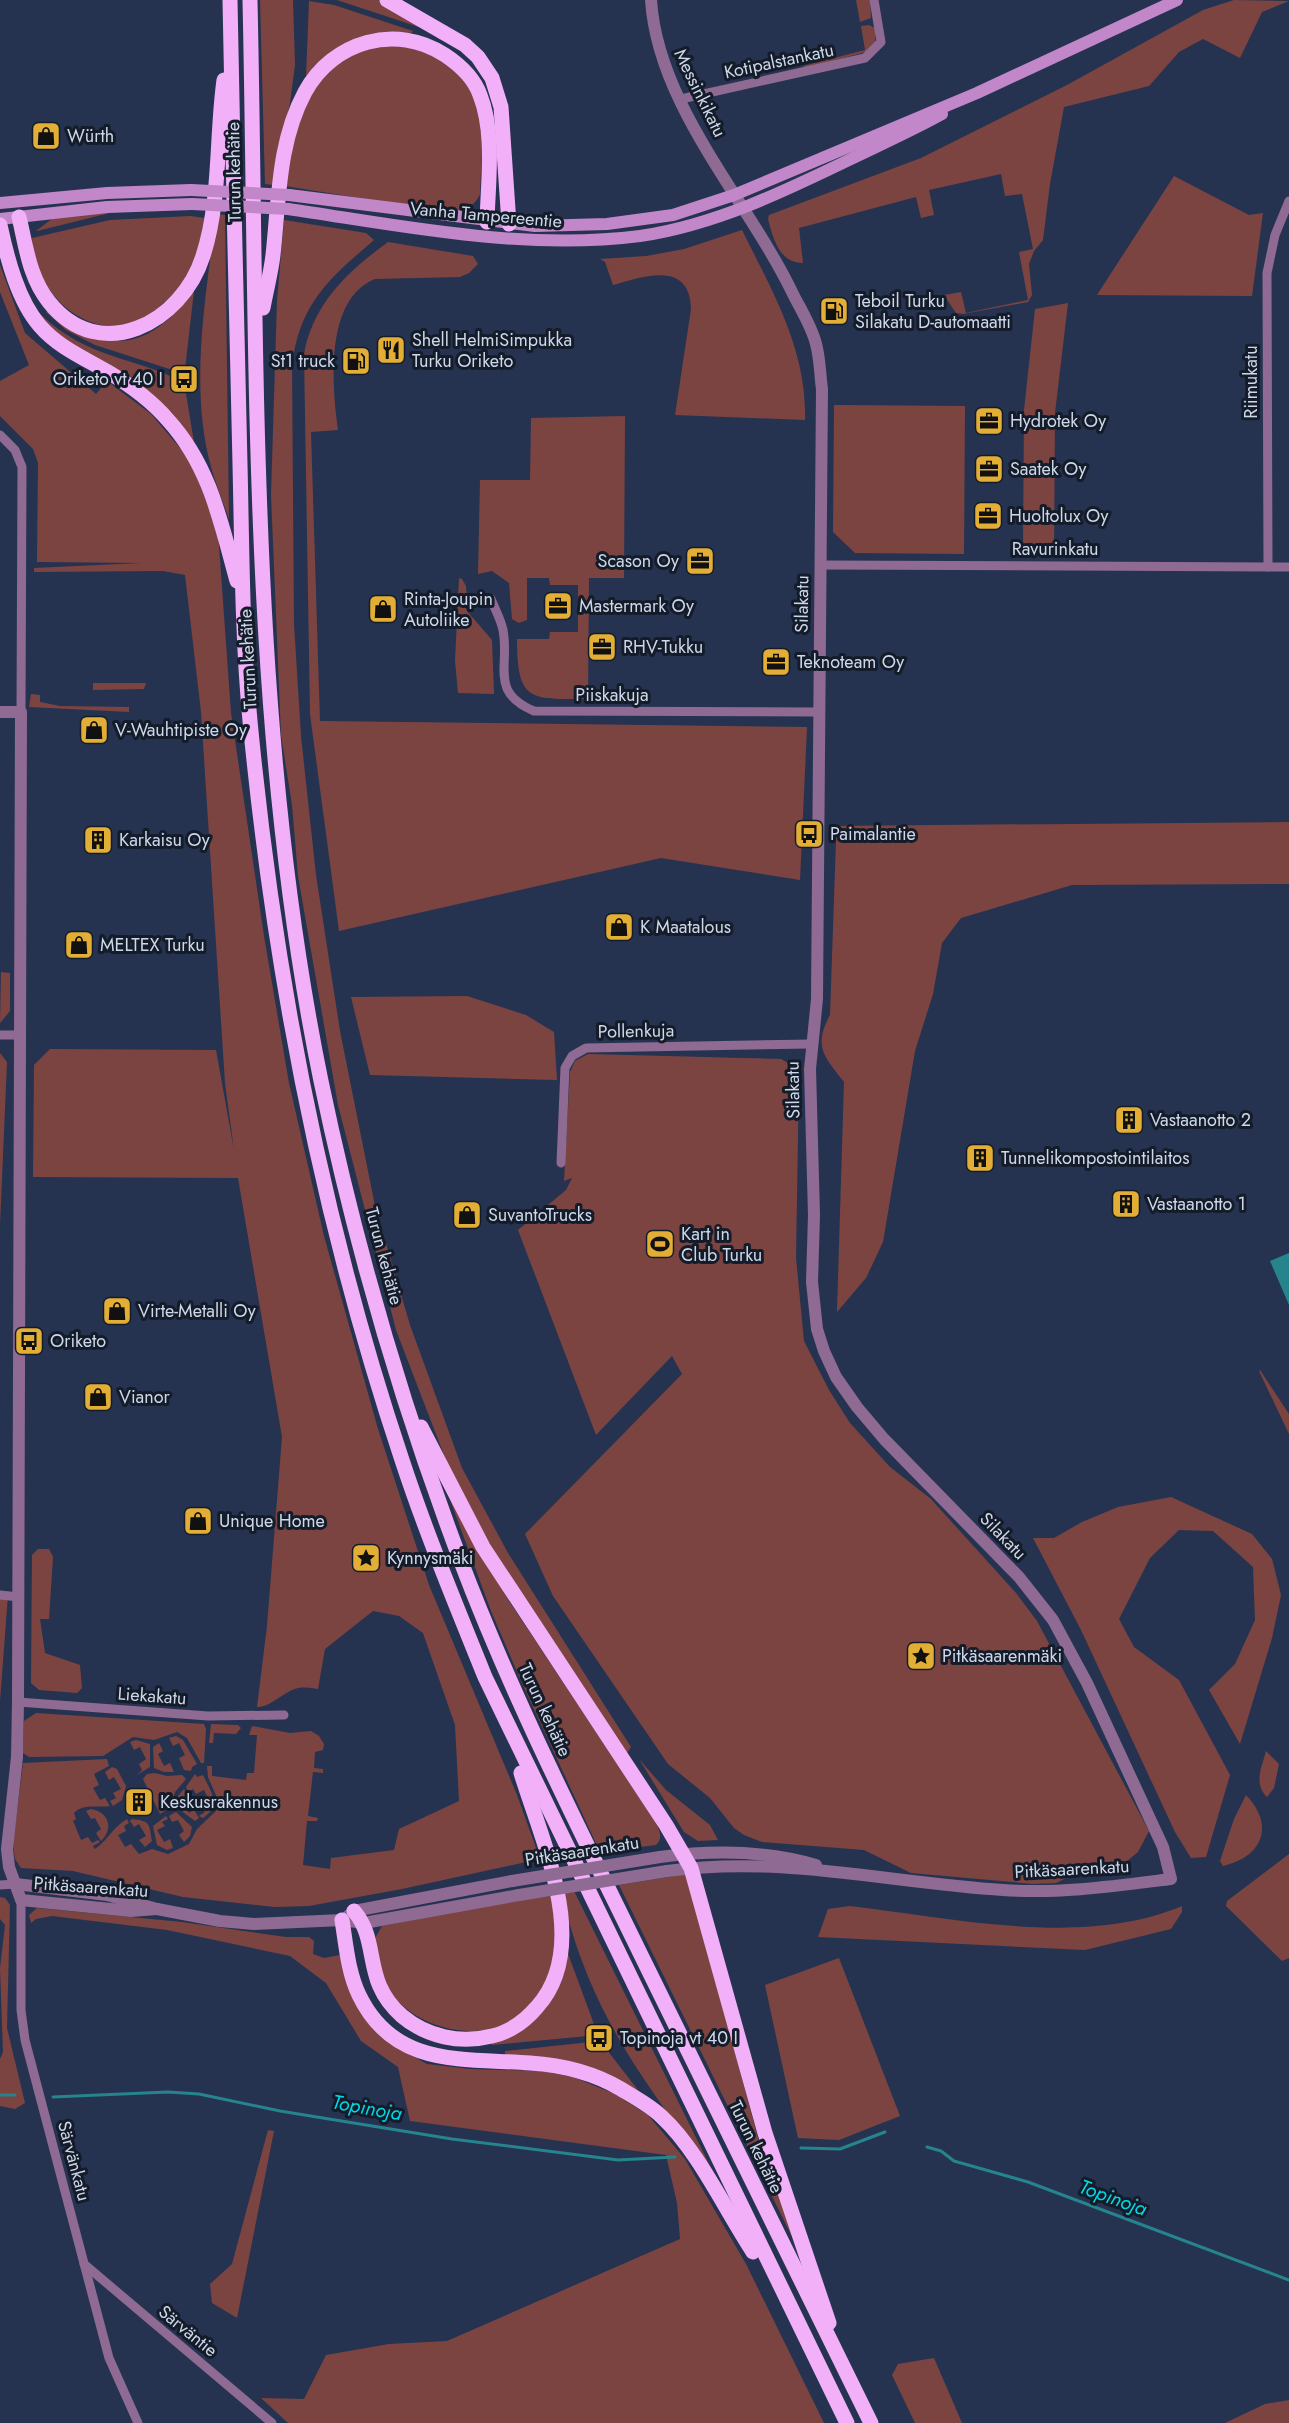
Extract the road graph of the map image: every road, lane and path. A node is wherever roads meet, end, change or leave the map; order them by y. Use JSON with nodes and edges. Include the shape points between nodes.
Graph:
{"nodes":[{"id":1,"x":230,"y":0,"type":"edge"},
{"id":2,"x":250,"y":0,"type":"edge"},
{"id":3,"x":387,"y":0,"type":"edge"},
{"id":4,"x":651,"y":0,"type":"edge"},
{"id":5,"x":874,"y":0,"type":"edge"},
{"id":6,"x":1178,"y":0,"type":"edge"},
{"id":7,"x":230,"y":32,"type":"junction"},
{"id":8,"x":977,"y":93,"type":"junction"},
{"id":9,"x":681,"y":99,"type":"junction"},
{"id":10,"x":735,"y":195,"type":"junction"},
{"id":11,"x":1289,"y":201,"type":"edge"},
{"id":12,"x":3,"y":202,"type":"edge"},
{"id":13,"x":743,"y":207,"type":"junction"},
{"id":14,"x":19,"y":217,"type":"junction"},
{"id":15,"x":0,"y":218,"type":"edge"},
{"id":16,"x":487,"y":222,"type":"junction"},
{"id":17,"x":509,"y":224,"type":"junction"},
{"id":18,"x":0,"y":225,"type":"edge"},
{"id":19,"x":499,"y":238,"type":"junction"},
{"id":20,"x":257,"y":341,"type":"junction"},
{"id":21,"x":0,"y":435,"type":"edge"},
{"id":22,"x":821,"y":565,"type":"junction"},
{"id":23,"x":1268,"y":567,"type":"junction"},
{"id":24,"x":1289,"y":567,"type":"edge"},
{"id":25,"x":491,"y":599,"type":"dead end"},
{"id":26,"x":244,"y":605,"type":"junction"},
{"id":27,"x":0,"y":712,"type":"edge"},
{"id":28,"x":21,"y":712,"type":"junction"},
{"id":29,"x":819,"y":712,"type":"junction"},
{"id":30,"x":0,"y":1035,"type":"edge"},
{"id":31,"x":21,"y":1035,"type":"junction"},
{"id":32,"x":811,"y":1044,"type":"junction"},
{"id":33,"x":561,"y":1163,"type":"dead end"},
{"id":34,"x":400,"y":1387,"type":"junction"},
{"id":35,"x":0,"y":1595,"type":"edge"},
{"id":36,"x":19,"y":1597,"type":"junction"},
{"id":37,"x":18,"y":1702,"type":"junction"},
{"id":38,"x":284,"y":1715,"type":"dead end"},
{"id":39,"x":507,"y":1727,"type":"junction"},
{"id":40,"x":683,"y":1854,"type":"junction"},
{"id":41,"x":691,"y":1868,"type":"junction"},
{"id":42,"x":832,"y":1869,"type":"junction"},
{"id":43,"x":1171,"y":1879,"type":"joint"},
{"id":44,"x":16,"y":1884,"type":"junction"},
{"id":45,"x":0,"y":1885,"type":"edge"},
{"id":46,"x":21,"y":1900,"type":"junction"},
{"id":47,"x":157,"y":1909,"type":"junction"},
{"id":48,"x":354,"y":1918,"type":"junction"},
{"id":49,"x":84,"y":2264,"type":"junction"},
{"id":50,"x":786,"y":2301,"type":"junction"},
{"id":51,"x":849,"y":2379,"type":"junction"},
{"id":52,"x":138,"y":2423,"type":"edge"},
{"id":53,"x":272,"y":2423,"type":"edge"},
{"id":54,"x":847,"y":2423,"type":"edge"},
{"id":55,"x":871,"y":2423,"type":"edge"}],
"edges":[{"from":1,"to":7,"type":"highway","name":"Turun kehätie"},
{"from":2,"to":20,"type":"highway","name":"Turun kehätie"},
{"from":3,"to":17,"type":"highway","via":[[458,39],[478,57],[492,78],[501,107]]},
{"from":4,"to":9,"type":"street","name":"Messinkikatu","via":[[660,51]]},
{"from":5,"to":9,"type":"street","name":"Kotipalstankatu","via":[[881,38],[865,58]]},
{"from":6,"to":8,"type":"main road","name":"Vanha Tampereentie"},
{"from":7,"to":14,"type":"highway","via":[[216,178],[203,257],[188,287],[168,312],[134,330],[108,333],[64,317],[37,284]]},
{"from":7,"to":26,"type":"highway","name":"Turun kehätie"},
{"from":8,"to":10,"type":"main road","name":"Vanha Tampereentie"},
{"from":8,"to":13,"type":"main road","name":"Vanha Tampereentie","via":[[813,178]]},
{"from":9,"to":10,"type":"street","name":"Messinkikatu"},
{"from":10,"to":13,"type":"street","name":"Messinkikatu"},
{"from":10,"to":17,"type":"main road","name":"Vanha Tampereentie","via":[[673,215],[634,222],[577,226]]},
{"from":11,"to":23,"type":"street","name":"Riimukatu","via":[[1275,235],[1267,273]]},
{"from":12,"to":14,"type":"main road"},
{"from":12,"to":15,"type":"main road"},
{"from":12,"to":16,"type":"main road","name":"Vanha Tampereentie","bridge":true,"via":[[192,190],[289,195]]},
{"from":13,"to":19,"type":"main road","name":"Vanha Tampereentie","via":[[684,227],[639,236],[572,241]]},
{"from":13,"to":22,"type":"street","name":"Silakatu","via":[[786,279],[816,344],[822,389]]},
{"from":14,"to":15,"type":"main road","name":"Vanha Tampereentie"},
{"from":14,"to":19,"type":"main road","name":"Vanha Tampereentie","bridge":true,"via":[[106,207],[192,204],[288,209]]},
{"from":16,"to":17,"type":"main road","name":"Vanha Tampereentie"},
{"from":16,"to":19,"type":"main road"},
{"from":16,"to":20,"type":"highway","via":[[485,116],[480,96],[467,74],[442,53],[416,42],[393,39],[351,47],[318,73],[294,115],[280,178],[273,256]]},
{"from":17,"to":19,"type":"main road"},
{"from":18,"to":26,"type":"highway","via":[[22,294],[39,325],[64,347],[136,390],[186,442],[204,471],[218,508]]},
{"from":20,"to":34,"type":"highway","name":"Turun kehätie","via":[[269,702],[292,903],[321,1078],[360,1245]]},
{"from":21,"to":28,"type":"street","via":[[15,450],[22,467]]},
{"from":22,"to":23,"type":"street","name":"Ravurinkatu"},
{"from":22,"to":29,"type":"street","name":"Silakatu"},
{"from":23,"to":24,"type":"street","name":"Ravurinkatu"},
{"from":25,"to":29,"type":"street","name":"Piiskakuja","via":[[503,630],[503,678],[510,695],[534,711]]},
{"from":26,"to":39,"type":"highway","name":"Turun kehätie","via":[[250,717],[273,912],[301,1082],[340,1251],[402,1461],[441,1569]]},
{"from":27,"to":28,"type":"street"},
{"from":28,"to":31,"type":"street"},
{"from":29,"to":32,"type":"street","name":"Silakatu","via":[[818,999]]},
{"from":30,"to":31,"type":"street"},
{"from":31,"to":36,"type":"street"},
{"from":32,"to":33,"type":"street","name":"Pollenkuja","via":[[586,1048],[572,1056],[565,1068]]},
{"from":32,"to":43,"type":"street","name":"Silakatu","via":[[813,1306],[830,1365],[847,1395],[884,1438],[1019,1577],[1053,1620],[1087,1683],[1163,1847]]},
{"from":34,"to":40,"type":"highway","via":[[483,1547]]},
{"from":34,"to":51,"type":"highway","name":"Turun kehätie","via":[[460,1560],[504,1666],[572,1814]]},
{"from":35,"to":36,"type":"street"},
{"from":36,"to":37,"type":"street"},
{"from":37,"to":38,"type":"street","name":"Liekakatu","via":[[208,1716]]},
{"from":37,"to":44,"type":"street","via":[[17,1757],[7,1850]]},
{"from":39,"to":48,"type":"highway","via":[[558,1894],[564,1927],[557,1975],[544,2000],[521,2024],[494,2036],[468,2040],[426,2032],[402,2015],[381,1991]]},
{"from":39,"to":50,"type":"highway","name":"Turun kehätie"},
{"from":40,"to":41,"type":"highway"},
{"from":40,"to":42,"type":"street","name":"Pitkäsaarenkatu","via":[[755,1853]]},
{"from":40,"to":48,"type":"street","name":"Pitkäsaarenkatu","bridge":true,"via":[[512,1881]]},
{"from":41,"to":42,"type":"street","name":"Pitkäsaarenkatu","via":[[717,1865]]},
{"from":41,"to":48,"type":"street","name":"Pitkäsaarenkatu","bridge":true},
{"from":41,"to":51,"type":"highway","via":[[765,2133]]},
{"from":42,"to":43,"type":"street","name":"Pitkäsaarenkatu","via":[[1033,1891],[1091,1889]]},
{"from":44,"to":45,"type":"street"},
{"from":44,"to":46,"type":"street"},
{"from":44,"to":47,"type":"street","name":"Pitkäsaarenkatu","via":[[107,1895]]},
{"from":46,"to":47,"type":"street","name":"Pitkäsaarenkatu","via":[[131,1911]]},
{"from":46,"to":49,"type":"street","name":"Särvänkatu","via":[[21,2010],[25,2040]]},
{"from":47,"to":48,"type":"street","name":"Pitkäsaarenkatu","via":[[244,1923]]},
{"from":48,"to":50,"type":"highway","via":[[349,1961],[360,1996],[382,2026],[406,2045],[436,2058],[529,2062],[582,2072],[619,2088],[661,2116],[694,2156]]},
{"from":49,"to":52,"type":"street","name":"Särvänkatu","via":[[109,2358]]},
{"from":49,"to":53,"type":"street","name":"Särväntie"},
{"from":50,"to":54,"type":"highway","name":"Turun kehätie"},
{"from":51,"to":55,"type":"highway","name":"Turun kehätie"}]}
